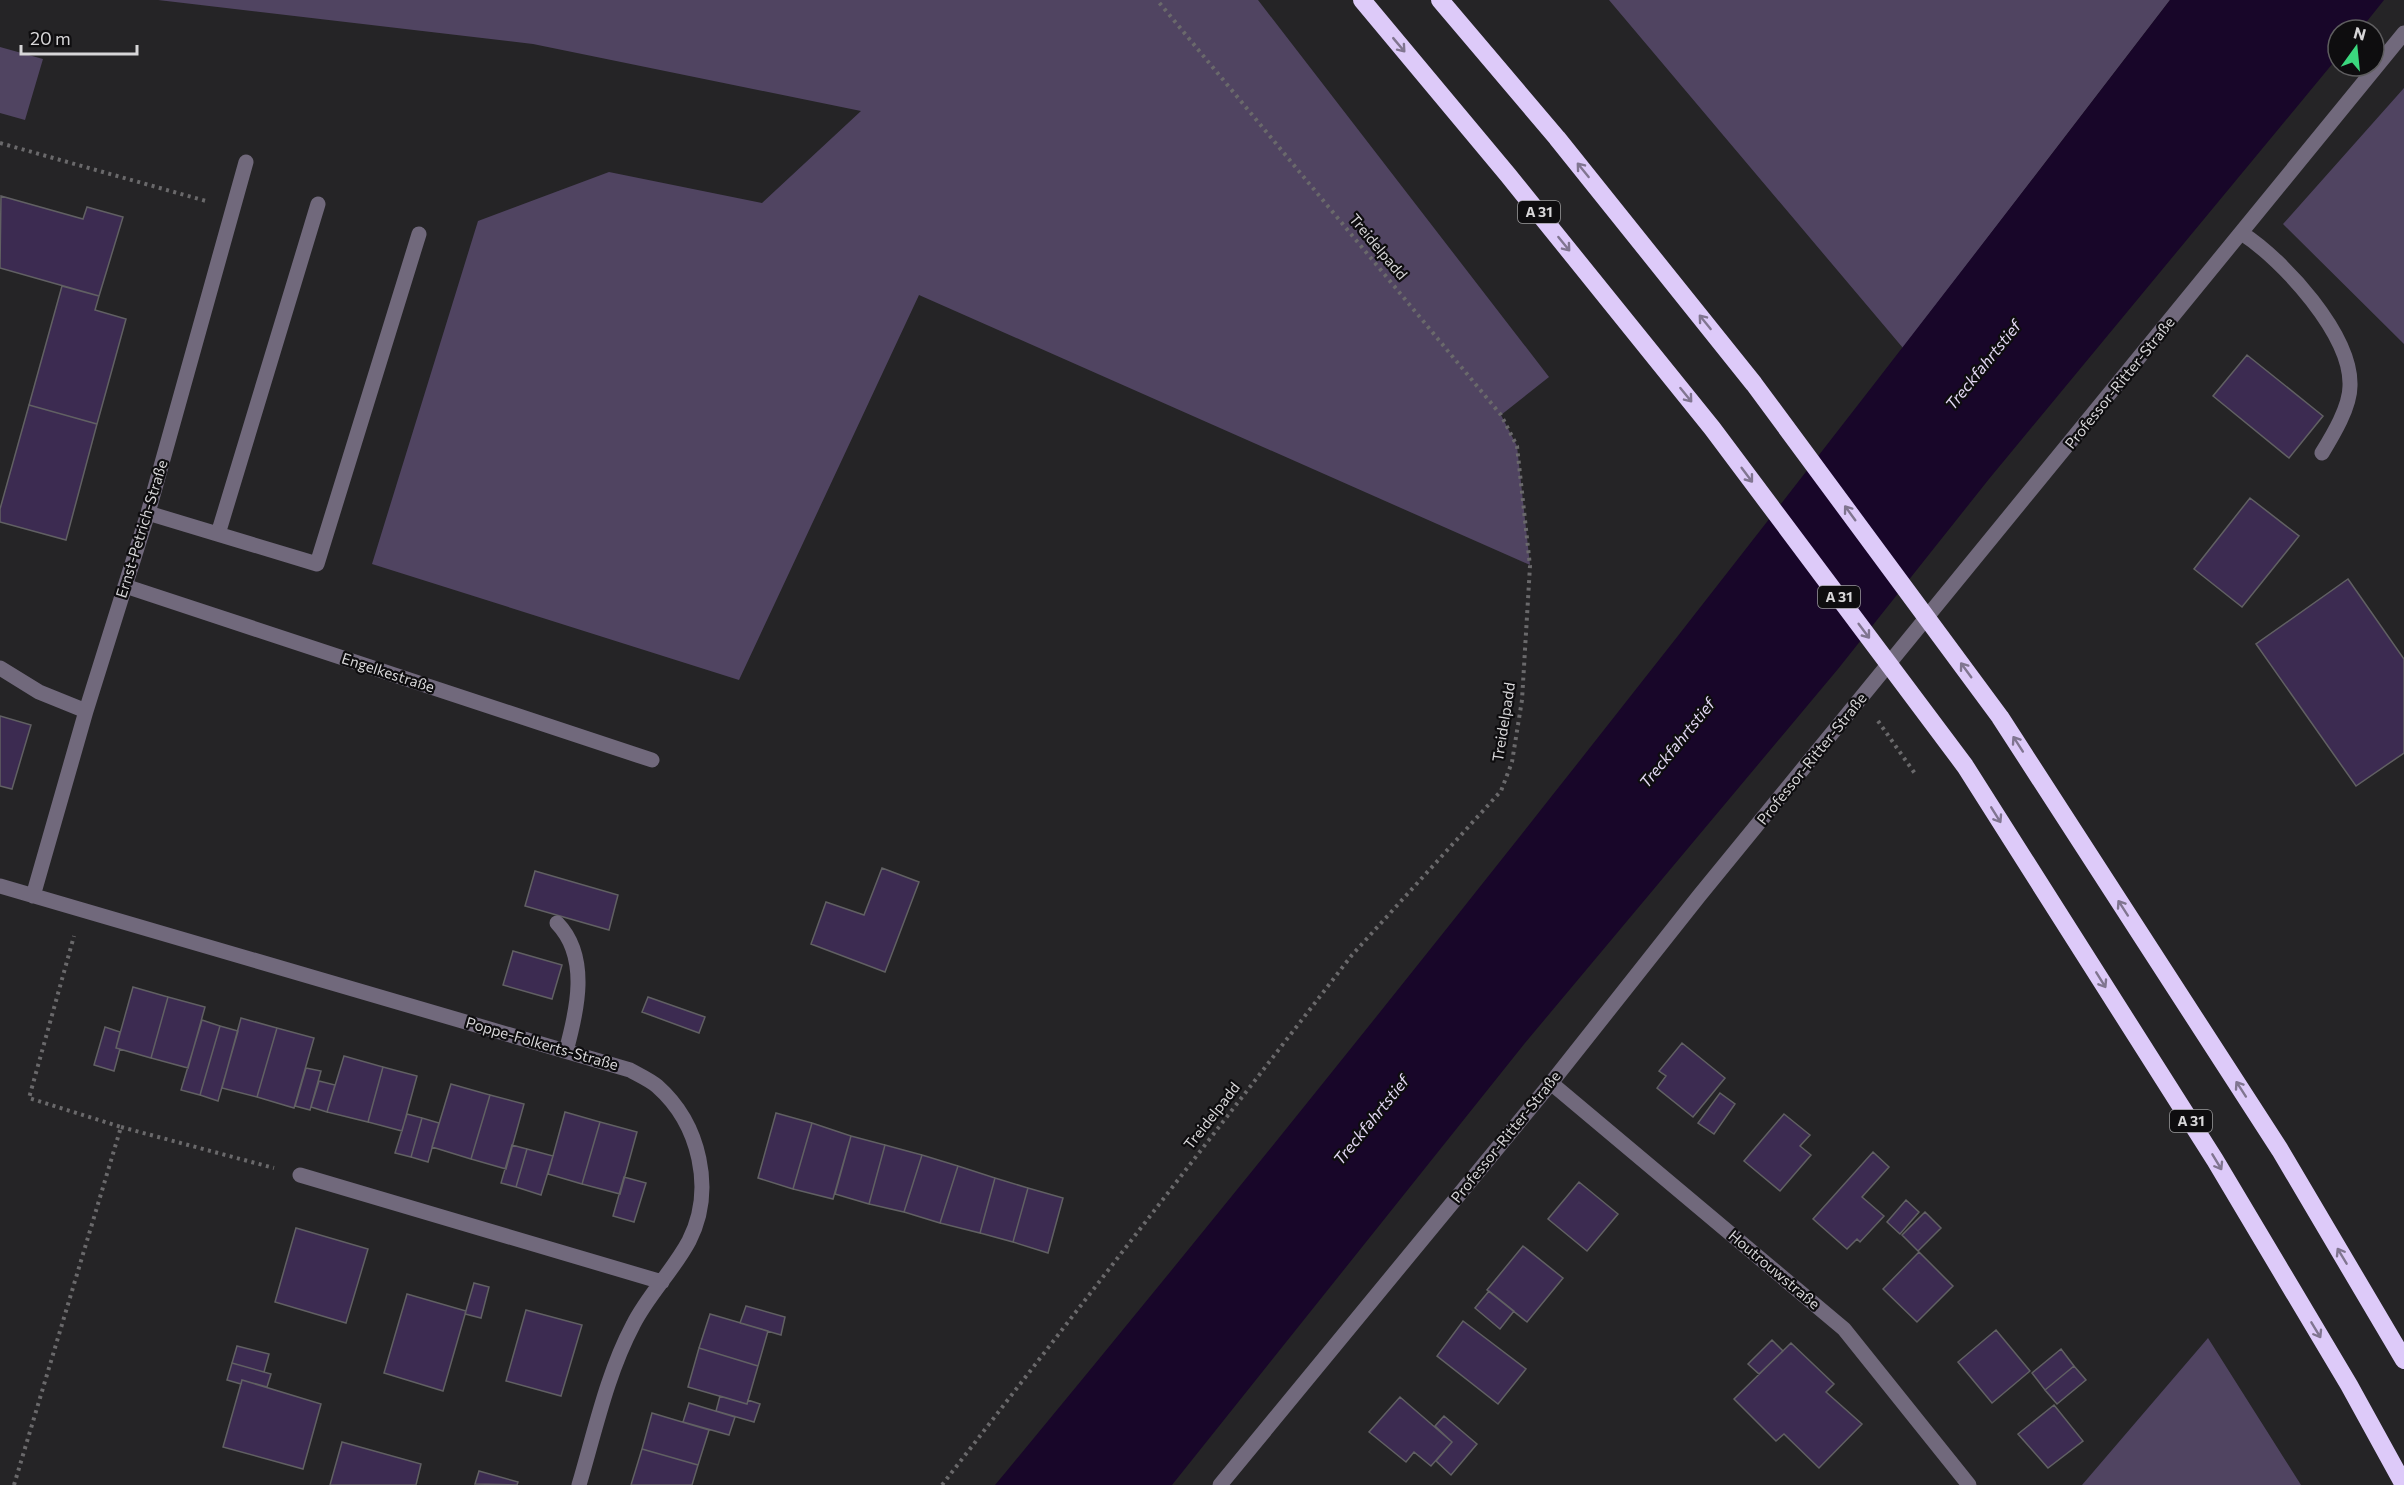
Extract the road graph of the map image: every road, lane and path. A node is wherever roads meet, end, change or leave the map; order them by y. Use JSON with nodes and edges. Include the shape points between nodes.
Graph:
{"nodes":[{"id":1,"x":1156,"y":0,"type":"edge"},
{"id":2,"x":1362,"y":0,"type":"edge"},
{"id":3,"x":1440,"y":0,"type":"edge"},
{"id":4,"x":2404,"y":33,"type":"edge"},
{"id":5,"x":0,"y":143,"type":"edge"},
{"id":6,"x":246,"y":162,"type":"dead end"},
{"id":7,"x":318,"y":204,"type":"dead end"},
{"id":8,"x":233,"y":209,"type":"junction"},
{"id":9,"x":419,"y":234,"type":"dead end"},
{"id":10,"x":2243,"y":234,"type":"junction"},
{"id":11,"x":2322,"y":453,"type":"dead end"},
{"id":12,"x":148,"y":513,"type":"junction"},
{"id":13,"x":218,"y":534,"type":"junction"},
{"id":14,"x":125,"y":586,"type":"junction"},
{"id":15,"x":0,"y":668,"type":"edge"},
{"id":16,"x":1862,"y":698,"type":"junction"},
{"id":17,"x":86,"y":711,"type":"junction"},
{"id":18,"x":652,"y":760,"type":"dead end"},
{"id":19,"x":1916,"y":775,"type":"dead end"},
{"id":20,"x":0,"y":886,"type":"edge"},
{"id":21,"x":33,"y":896,"type":"junction"},
{"id":22,"x":81,"y":910,"type":"junction"},
{"id":23,"x":557,"y":923,"type":"dead end"},
{"id":24,"x":566,"y":1051,"type":"junction"},
{"id":25,"x":1551,"y":1083,"type":"junction"},
{"id":26,"x":121,"y":1127,"type":"junction"},
{"id":27,"x":300,"y":1175,"type":"joint"},
{"id":28,"x":662,"y":1282,"type":"junction"},
{"id":29,"x":2404,"y":1360,"type":"edge"},
{"id":30,"x":14,"y":1485,"type":"edge"},
{"id":31,"x":579,"y":1485,"type":"edge"},
{"id":32,"x":942,"y":1485,"type":"edge"},
{"id":33,"x":1220,"y":1485,"type":"edge"},
{"id":34,"x":1969,"y":1485,"type":"edge"},
{"id":35,"x":2404,"y":1485,"type":"edge"}],
"edges":[{"from":1,"to":32,"type":"path","name":"Treidelpadd","via":[[1501,415],[1517,446],[1530,566],[1522,700],[1512,762],[1500,792],[1352,955]]},
{"from":2,"to":35,"type":"highway","number":"A 31","one_way":true,"via":[[1712,428],[1965,766],[2215,1160]]},
{"from":29,"to":3,"type":"highway","one_way":true,"via":[[2280,1150],[2000,717],[1754,384],[1557,138]]},
{"from":4,"to":10,"type":"street","name":"Professor-Ritter-Straße"},
{"from":5,"to":8,"type":"path"},
{"from":6,"to":8,"type":"street","name":"Ernst-Petrich-Straße"},
{"from":7,"to":13,"type":"street"},
{"from":8,"to":12,"type":"street","name":"Ernst-Petrich-Straße"},
{"from":9,"to":13,"type":"street","via":[[316,564]]},
{"from":10,"to":11,"type":"street","via":[[2264,247],[2307,292],[2345,351],[2351,387],[2337,429]]},
{"from":10,"to":16,"type":"street","name":"Professor-Ritter-Straße"},
{"from":12,"to":13,"type":"street"},
{"from":12,"to":14,"type":"street","name":"Ernst-Petrich-Straße"},
{"from":14,"to":17,"type":"street","name":"Ernst-Petrich-Straße"},
{"from":14,"to":18,"type":"street","name":"Engelkestraße"},
{"from":15,"to":17,"type":"street","via":[[39,692]]},
{"from":16,"to":19,"type":"path"},
{"from":16,"to":25,"type":"street","name":"Professor-Ritter-Straße"},
{"from":17,"to":21,"type":"street","name":"Ernst-Petrich-Straße"},
{"from":20,"to":21,"type":"street","name":"Poppe-Folkerts-Straße"},
{"from":21,"to":22,"type":"street","name":"Poppe-Folkerts-Straße"},
{"from":22,"to":24,"type":"street","name":"Poppe-Folkerts-Straße"},
{"from":22,"to":26,"type":"path","via":[[29,1098]]},
{"from":23,"to":24,"type":"street","via":[[566,932],[576,962],[578,990]]},
{"from":24,"to":28,"type":"street","name":"Poppe-Folkerts-Straße","via":[[630,1070],[657,1086],[675,1107],[696,1145],[703,1172],[699,1215],[689,1240]]},
{"from":25,"to":33,"type":"street","name":"Professor-Ritter-Straße"},
{"from":25,"to":34,"type":"street","name":"Houtrouwstraße","via":[[1844,1329]]},
{"from":26,"to":27,"type":"path"},
{"from":26,"to":30,"type":"path"},
{"from":27,"to":28,"type":"street"},
{"from":28,"to":31,"type":"street","name":"Poppe-Folkerts-Straße","via":[[634,1323],[616,1360]]}]}
